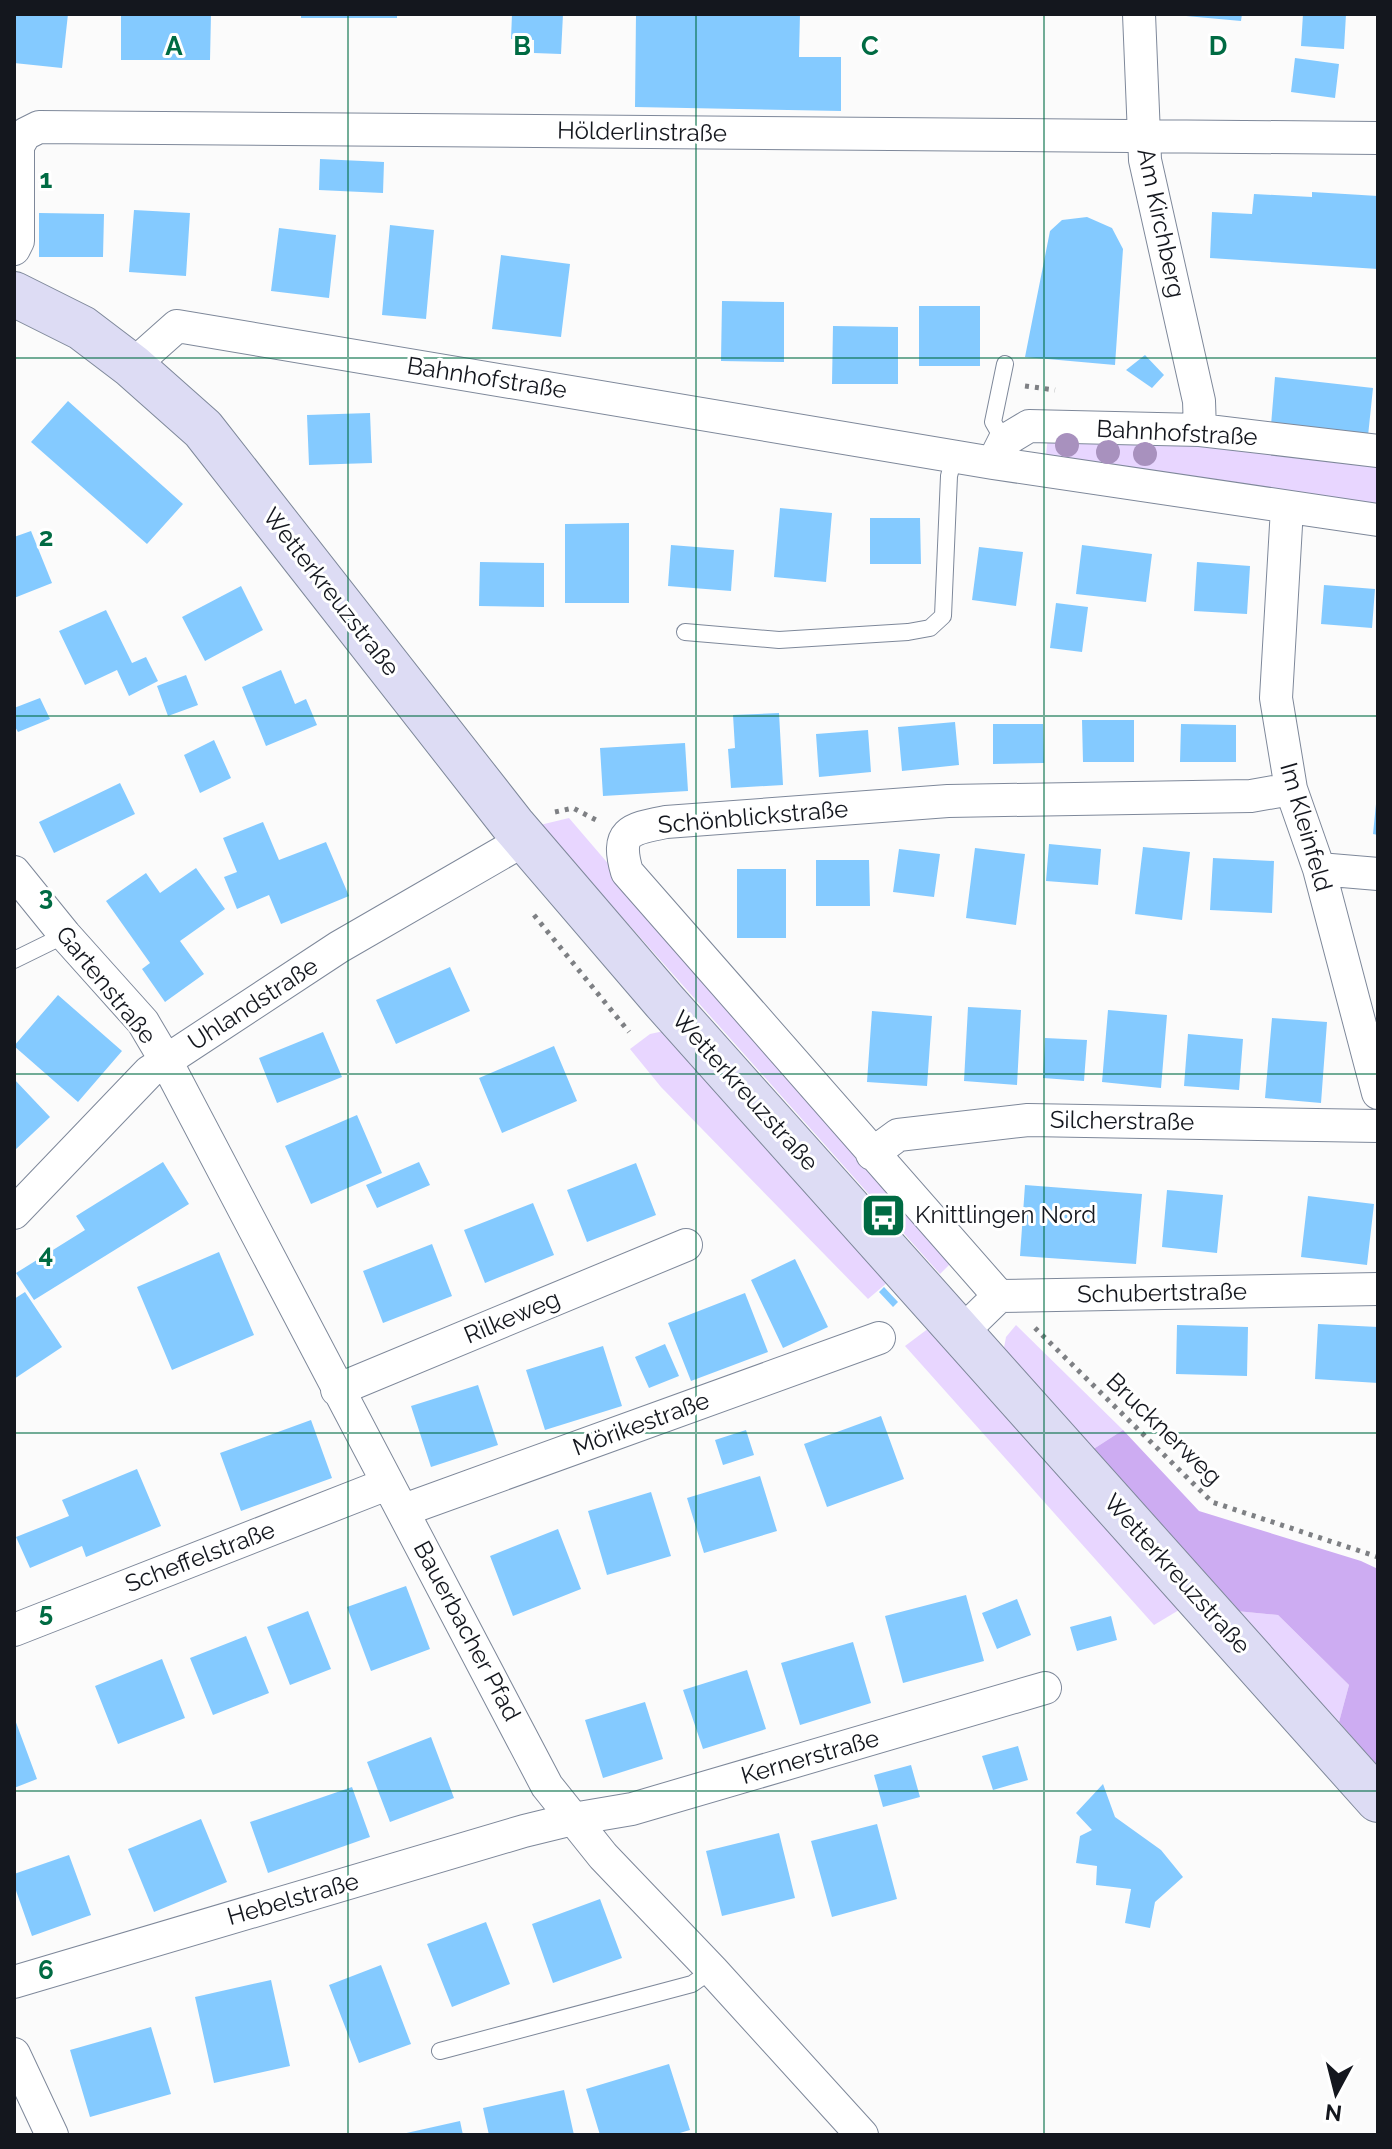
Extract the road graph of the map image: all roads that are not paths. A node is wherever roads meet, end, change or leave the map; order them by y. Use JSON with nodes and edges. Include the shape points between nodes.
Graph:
{"nodes":[{"id":1,"x":1139,"y":14,"type":"edge"},
{"id":2,"x":1143,"y":137,"type":"junction"},
{"id":3,"x":1378,"y":138,"type":"edge"},
{"id":4,"x":14,"y":249,"type":"edge"},
{"id":5,"x":14,"y":294,"type":"edge"},
{"id":6,"x":1005,"y":364,"type":"dead end"},
{"id":7,"x":132,"y":366,"type":"junction"},
{"id":8,"x":1200,"y":430,"type":"junction"},
{"id":9,"x":1378,"y":451,"type":"edge"},
{"id":10,"x":999,"y":452,"type":"junction"},
{"id":11,"x":954,"y":457,"type":"junction"},
{"id":12,"x":1287,"y":508,"type":"junction"},
{"id":13,"x":1378,"y":520,"type":"edge"},
{"id":14,"x":685,"y":632,"type":"dead end"},
{"id":15,"x":1291,"y":789,"type":"junction"},
{"id":16,"x":526,"y":839,"type":"junction"},
{"id":17,"x":1319,"y":869,"type":"junction"},
{"id":18,"x":14,"y":872,"type":"edge"},
{"id":19,"x":1378,"y":874,"type":"edge"},
{"id":20,"x":65,"y":935,"type":"junction"},
{"id":21,"x":14,"y":960,"type":"edge"},
{"id":22,"x":166,"y":1061,"type":"junction"},
{"id":23,"x":1378,"y":1093,"type":"edge"},
{"id":24,"x":1378,"y":1126,"type":"edge"},
{"id":25,"x":872,"y":1154,"type":"junction"},
{"id":26,"x":14,"y":1213,"type":"edge"},
{"id":27,"x":686,"y":1245,"type":"dead end"},
{"id":28,"x":1378,"y":1289,"type":"edge"},
{"id":29,"x":999,"y":1296,"type":"junction"},
{"id":30,"x":962,"y":1332,"type":"junction"},
{"id":31,"x":879,"y":1338,"type":"dead end"},
{"id":32,"x":337,"y":1390,"type":"junction"},
{"id":33,"x":395,"y":1497,"type":"junction"},
{"id":34,"x":14,"y":1630,"type":"edge"},
{"id":35,"x":1045,"y":1688,"type":"dead end"},
{"id":36,"x":1378,"y":1800,"type":"edge"},
{"id":37,"x":573,"y":1819,"type":"junction"},
{"id":38,"x":712,"y":1970,"type":"junction"},
{"id":39,"x":14,"y":1982,"type":"edge"},
{"id":40,"x":440,"y":2051,"type":"dead end"},
{"id":41,"x":14,"y":2054,"type":"edge"},
{"id":42,"x":52,"y":2135,"type":"edge"},
{"id":43,"x":862,"y":2135,"type":"edge"}],
"edges":[{"from":1,"to":2,"type":"street","name":"Am Kirchberg"},
{"from":2,"to":3,"type":"street","name":"Hölderlinstraße"},
{"from":2,"to":4,"type":"street","name":"Hölderlinstraße","via":[[39,127],[25,134],[18,146]]},
{"from":2,"to":8,"type":"street","name":"Am Kirchberg","via":[[1199,401]]},
{"from":5,"to":7,"type":"main road","via":[[82,328]]},
{"from":6,"to":10,"type":"lane","via":[[993,422]]},
{"from":7,"to":11,"type":"street","name":"Bahnhofstraße","via":[[177,326]]},
{"from":7,"to":16,"type":"main road","name":"Wetterkreuzstraße","via":[[203,429]]},
{"from":8,"to":9,"type":"street","name":"Bahnhofstraße"},
{"from":8,"to":10,"type":"street","name":"Bahnhofstraße","via":[[1029,426]]},
{"from":10,"to":11,"type":"street","name":"Bahnhofstraße"},
{"from":10,"to":12,"type":"street","name":"Bahnhofstraße"},
{"from":11,"to":14,"type":"lane","via":[[943,616],[930,628],[779,640]]},
{"from":12,"to":13,"type":"street","name":"Bahnhofstraße"},
{"from":12,"to":15,"type":"street","name":"Im Kleinfeld","via":[[1276,698]]},
{"from":15,"to":17,"type":"street","name":"Im Kleinfeld"},
{"from":15,"to":25,"type":"street","name":"Schönblickstraße","via":[[1251,796],[917,803],[666,822],[639,827],[626,836],[621,851],[627,872]]},
{"from":16,"to":22,"type":"street","name":"Uhlandstraße","via":[[339,947]]},
{"from":16,"to":30,"type":"main road","name":"Wetterkreuzstraße"},
{"from":17,"to":19,"type":"street"},
{"from":17,"to":23,"type":"street","name":"Im Kleinfeld"},
{"from":18,"to":20,"type":"street","name":"Gartenstraße"},
{"from":20,"to":21,"type":"lane"},
{"from":20,"to":22,"type":"street","name":"Gartenstraße","via":[[143,1022]]},
{"from":22,"to":26,"type":"street","name":"Uhlandstraße","via":[[149,1072]]},
{"from":22,"to":32,"type":"street","name":"Bauerbacher Pfad"},
{"from":24,"to":25,"type":"street","name":"Silcherstraße","via":[[1028,1120],[898,1135]]},
{"from":25,"to":29,"type":"street","name":"Schönblickstraße"},
{"from":27,"to":32,"type":"street","name":"Rilkeweg"},
{"from":28,"to":29,"type":"street","name":"Schubertstraße"},
{"from":29,"to":30,"type":"street"},
{"from":30,"to":36,"type":"main road","name":"Wetterkreuzstraße"},
{"from":31,"to":33,"type":"street","name":"Mörikestraße"},
{"from":32,"to":33,"type":"street","name":"Bauerbacher Pfad"},
{"from":33,"to":34,"type":"street","name":"Scheffelstraße"},
{"from":33,"to":37,"type":"street","name":"Bauerbacher Pfad","via":[[547,1786]]},
{"from":35,"to":37,"type":"street","name":"Kernerstraße","via":[[632,1809]]},
{"from":37,"to":38,"type":"street","name":"Bauerbacher Pfad"},
{"from":37,"to":39,"type":"street","name":"Hebelstraße"},
{"from":38,"to":40,"type":"lane","via":[[692,1984]]},
{"from":38,"to":43,"type":"street","name":"Bauerbacher Pfad"},
{"from":41,"to":42,"type":"street"}]}
